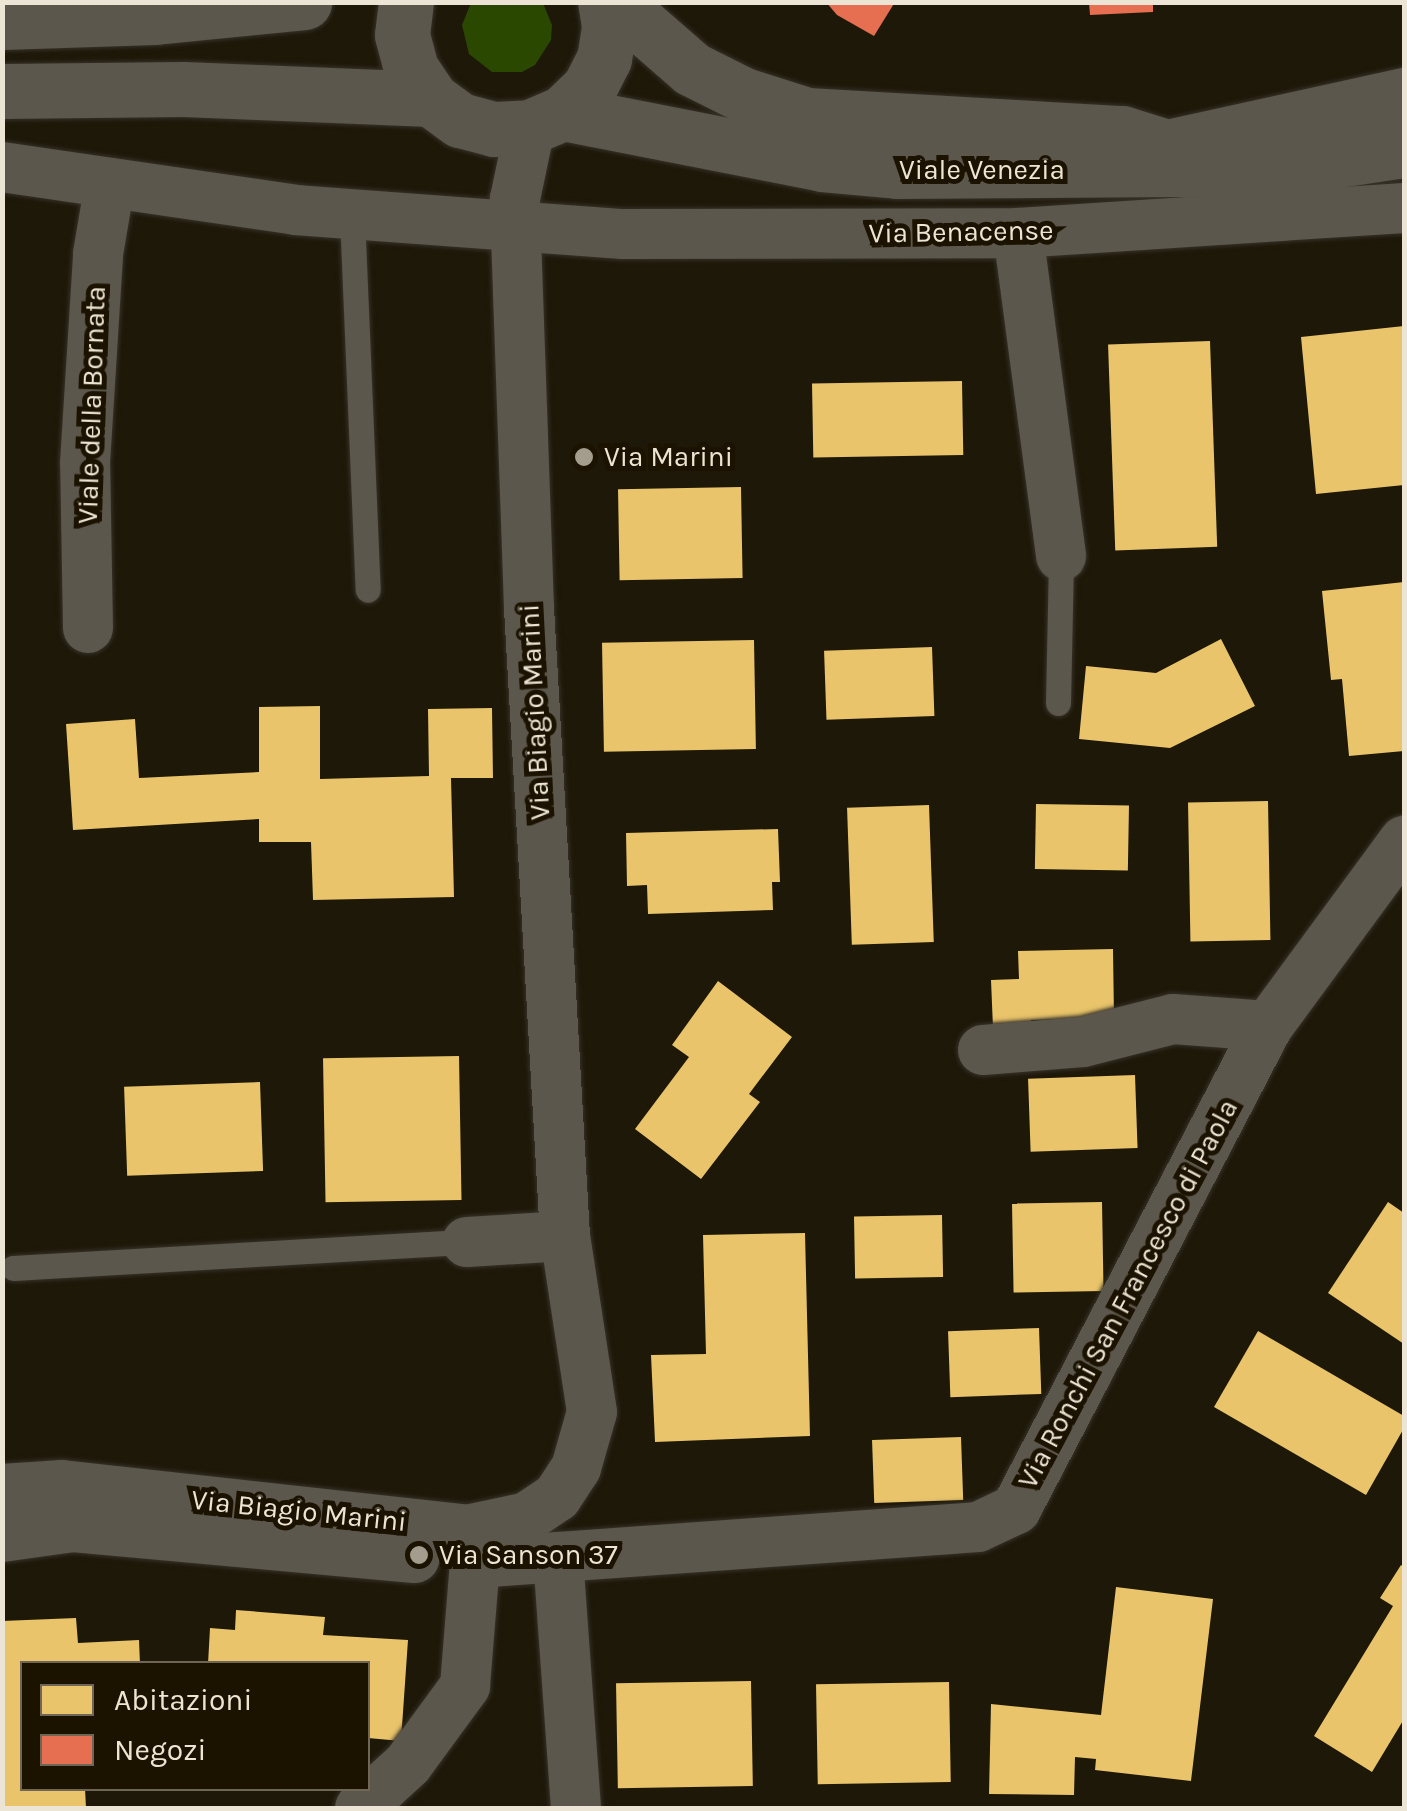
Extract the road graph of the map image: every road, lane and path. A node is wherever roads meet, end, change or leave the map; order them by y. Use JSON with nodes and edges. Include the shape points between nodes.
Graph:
{"nodes":[{"id":1,"x":304,"y":2,"type":"edge"},
{"id":2,"x":406,"y":2,"type":"edge"},
{"id":3,"x":605,"y":2,"type":"edge"},
{"id":4,"x":615,"y":2,"type":"edge"},
{"id":5,"x":32,"y":15,"type":"edge"},
{"id":6,"x":2,"y":91,"type":"edge"},
{"id":7,"x":1404,"y":94,"type":"edge"},
{"id":8,"x":445,"y":109,"type":"junction"},
{"id":9,"x":546,"y":120,"type":"junction"},
{"id":10,"x":1404,"y":133,"type":"edge"},
{"id":11,"x":1167,"y":147,"type":"junction"},
{"id":12,"x":1404,"y":150,"type":"edge"},
{"id":13,"x":2,"y":167,"type":"edge"},
{"id":14,"x":110,"y":183,"type":"junction"},
{"id":15,"x":516,"y":208,"type":"junction"},
{"id":16,"x":1404,"y":208,"type":"edge"},
{"id":17,"x":352,"y":216,"type":"junction"},
{"id":18,"x":1018,"y":233,"type":"junction"},
{"id":19,"x":1061,"y":556,"type":"joint"},
{"id":20,"x":368,"y":590,"type":"dead end"},
{"id":21,"x":88,"y":628,"type":"dead end"},
{"id":22,"x":1058,"y":703,"type":"dead end"},
{"id":23,"x":1404,"y":840,"type":"edge"},
{"id":24,"x":1268,"y":1026,"type":"junction"},
{"id":25,"x":982,"y":1050,"type":"dead end"},
{"id":26,"x":566,"y":1236,"type":"junction"},
{"id":27,"x":467,"y":1242,"type":"joint"},
{"id":28,"x":13,"y":1268,"type":"dead end"},
{"id":29,"x":2,"y":1489,"type":"edge"},
{"id":30,"x":2,"y":1537,"type":"edge"},
{"id":31,"x":558,"y":1557,"type":"junction"},
{"id":32,"x":475,"y":1563,"type":"junction"},
{"id":33,"x":360,"y":1808,"type":"edge"},
{"id":34,"x":576,"y":1808,"type":"edge"}],
"edges":[{"from":1,"to":5,"type":"street","via":[[156,17]]},
{"from":2,"to":8,"type":"street","via":[[402,34],[411,69]]},
{"from":3,"to":9,"type":"street","via":[[604,59],[589,88]]},
{"from":4,"to":11,"type":"street","name":"Viale Venezia","via":[[692,69],[744,95],[808,115],[1122,133]]},
{"from":6,"to":8,"type":"street","via":[[183,89]]},
{"from":7,"to":11,"type":"street","name":"Viale Venezia"},
{"from":8,"to":9,"type":"street","name":"Viale Venezia","via":[[494,129]]},
{"from":8,"to":15,"type":"street","via":[[504,157]]},
{"from":9,"to":12,"type":"street","name":"Viale Venezia","via":[[898,170],[1284,168]]},
{"from":9,"to":15,"type":"street"},
{"from":10,"to":11,"type":"street","name":"Viale Venezia"},
{"from":13,"to":14,"type":"street"},
{"from":14,"to":17,"type":"street"},
{"from":14,"to":21,"type":"street","name":"Viale della Bornata","via":[[98,254],[85,463]]},
{"from":15,"to":17,"type":"street"},
{"from":15,"to":18,"type":"street","name":"Via Benacense","via":[[624,234]]},
{"from":15,"to":26,"type":"street","name":"Via Biagio Marini","via":[[529,608]]},
{"from":16,"to":18,"type":"street","name":"Via Benacense"},
{"from":17,"to":20,"type":"lane"},
{"from":18,"to":19,"type":"street"},
{"from":19,"to":22,"type":"lane"},
{"from":23,"to":24,"type":"street","name":"Via Ronchi San Francesco di Paola"},
{"from":24,"to":25,"type":"street","via":[[1174,1019],[1083,1042]]},
{"from":24,"to":31,"type":"street","name":"Via Ronchi San Francesco di Paola","via":[[1016,1509],[978,1528]]},
{"from":26,"to":27,"type":"street"},
{"from":26,"to":29,"type":"street","name":"Via Biagio Marini","via":[[592,1412],[576,1468],[557,1497],[527,1517],[467,1530],[62,1485]]},
{"from":27,"to":28,"type":"lane"},
{"from":30,"to":32,"type":"street","name":"Via Ronchi San Francesco di Paola","via":[[74,1527]]},
{"from":31,"to":32,"type":"street","name":"Via Ronchi San Francesco di Paola"},
{"from":31,"to":34,"type":"street"},
{"from":32,"to":33,"type":"street","via":[[464,1686],[408,1764]]}]}
